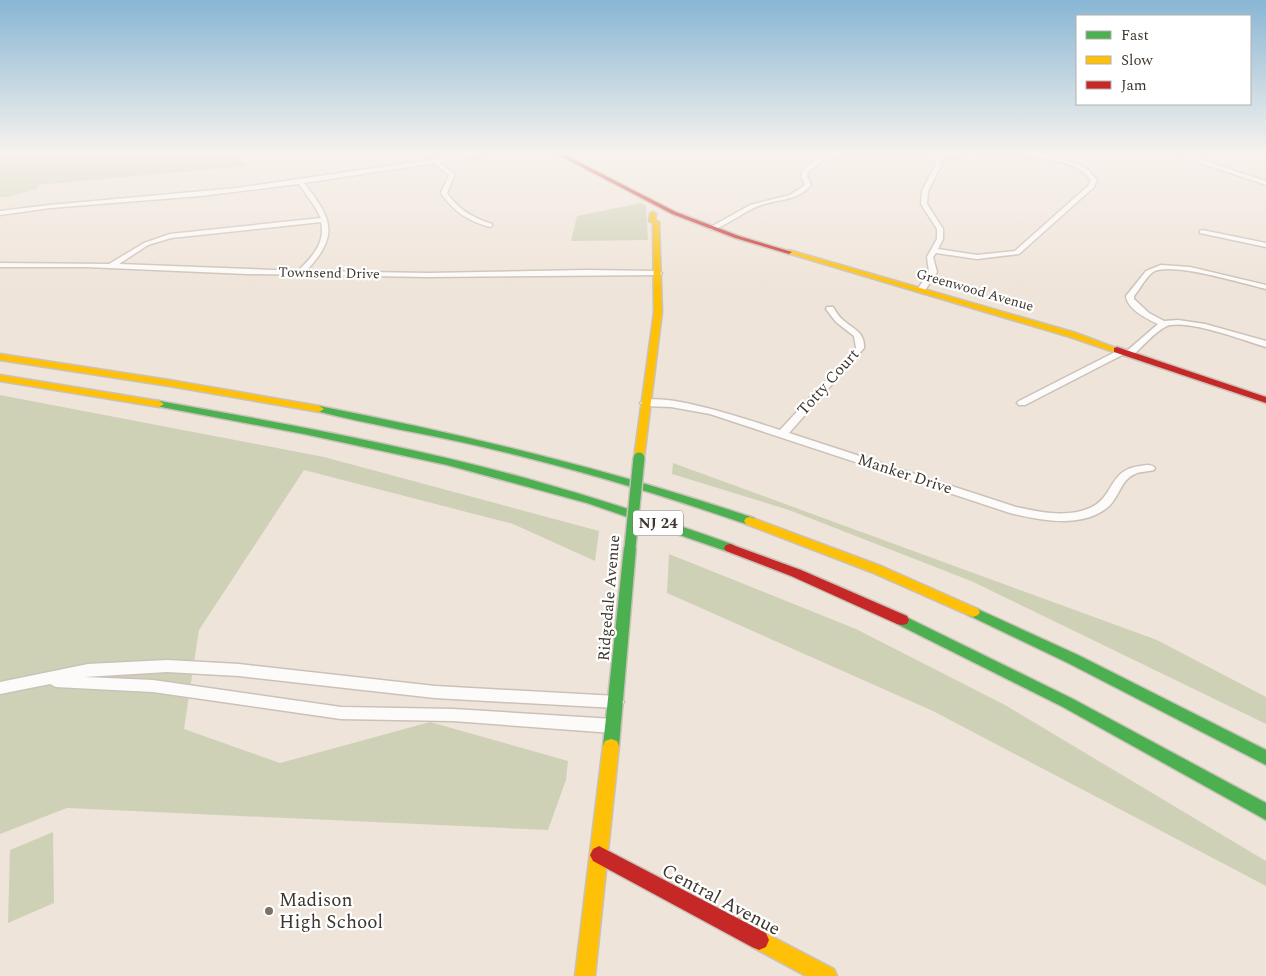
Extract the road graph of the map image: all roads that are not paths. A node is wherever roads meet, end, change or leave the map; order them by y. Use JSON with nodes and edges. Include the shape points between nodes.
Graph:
{"nodes":[{"id":1,"x":162,"y":198,"type":"edge"},
{"id":2,"x":312,"y":198,"type":"edge"},
{"id":3,"x":448,"y":198,"type":"edge"},
{"id":4,"x":644,"y":198,"type":"joint"},
{"id":5,"x":784,"y":198,"type":"edge"},
{"id":6,"x":924,"y":198,"type":"edge"},
{"id":7,"x":1078,"y":198,"type":"edge"},
{"id":8,"x":671,"y":211,"type":"junction"},
{"id":9,"x":0,"y":213,"type":"edge"},
{"id":10,"x":655,"y":218,"type":"junction"},
{"id":11,"x":323,"y":220,"type":"junction"},
{"id":12,"x":490,"y":225,"type":"dead end"},
{"id":13,"x":712,"y":228,"type":"junction"},
{"id":14,"x":1202,"y":232,"type":"dead end"},
{"id":15,"x":1266,"y":245,"type":"edge"},
{"id":16,"x":933,"y":250,"type":"junction"},
{"id":17,"x":0,"y":265,"type":"edge"},
{"id":18,"x":111,"y":266,"type":"junction"},
{"id":19,"x":300,"y":273,"type":"junction"},
{"id":20,"x":658,"y":273,"type":"junction"},
{"id":21,"x":1266,"y":286,"type":"edge"},
{"id":22,"x":921,"y":290,"type":"junction"},
{"id":23,"x":830,"y":309,"type":"dead end"},
{"id":24,"x":1163,"y":324,"type":"junction"},
{"id":25,"x":1266,"y":344,"type":"edge"},
{"id":26,"x":1127,"y":352,"type":"junction"},
{"id":27,"x":0,"y":357,"type":"edge"},
{"id":28,"x":0,"y":378,"type":"edge"},
{"id":29,"x":1266,"y":400,"type":"edge"},
{"id":30,"x":645,"y":403,"type":"junction"},
{"id":31,"x":1022,"y":403,"type":"dead end"},
{"id":32,"x":782,"y":434,"type":"junction"},
{"id":33,"x":1150,"y":468,"type":"dead end"},
{"id":34,"x":44,"y":680,"type":"junction"},
{"id":35,"x":0,"y":688,"type":"edge"},
{"id":36,"x":616,"y":702,"type":"junction"},
{"id":37,"x":613,"y":726,"type":"junction"},
{"id":38,"x":1266,"y":758,"type":"edge"},
{"id":39,"x":1266,"y":812,"type":"edge"},
{"id":40,"x":599,"y":855,"type":"junction"},
{"id":41,"x":585,"y":976,"type":"edge"},
{"id":42,"x":827,"y":976,"type":"edge"}],
"edges":[{"from":1,"to":9,"type":"street"},
{"from":2,"to":11,"type":"street"},
{"from":3,"to":12,"type":"street","via":[[459,212]]},
{"from":4,"to":8,"type":"main road"},
{"from":4,"to":10,"type":"main road"},
{"from":5,"to":13,"type":"street","via":[[760,203]]},
{"from":6,"to":16,"type":"street","via":[[925,208],[940,229],[940,239]]},
{"from":7,"to":16,"type":"street","via":[[1017,252],[978,257]]},
{"from":8,"to":10,"type":"main road"},
{"from":8,"to":13,"type":"main road","name":"Greenwood Avenue"},
{"from":10,"to":20,"type":"main road","name":"Ridgedale Avenue"},
{"from":11,"to":18,"type":"street","via":[[170,236],[146,244]]},
{"from":11,"to":19,"type":"street","via":[[326,241],[316,258]]},
{"from":13,"to":22,"type":"main road","name":"Greenwood Avenue","via":[[770,248]]},
{"from":14,"to":15,"type":"street"},
{"from":16,"to":22,"type":"street","via":[[930,257],[933,272]]},
{"from":17,"to":18,"type":"street","name":"Townsend Drive"},
{"from":18,"to":19,"type":"street","name":"Townsend Drive"},
{"from":19,"to":20,"type":"street","name":"Townsend Drive"},
{"from":20,"to":30,"type":"main road","name":"Ridgedale Avenue","via":[[658,312]]},
{"from":21,"to":24,"type":"street","via":[[1180,268],[1153,269],[1130,300]]},
{"from":22,"to":26,"type":"main road","name":"Greenwood Avenue"},
{"from":23,"to":32,"type":"street","name":"Totty Court","via":[[838,321],[858,335],[860,348]]},
{"from":24,"to":25,"type":"street","via":[[1178,322],[1205,326]]},
{"from":24,"to":26,"type":"street"},
{"from":26,"to":29,"type":"main road","name":"Greenwood Avenue"},
{"from":26,"to":31,"type":"street"},
{"from":27,"to":38,"type":"main road","number":"NJ 24","via":[[187,385],[322,410],[481,444],[651,488],[841,554],[951,601],[1071,658]]},
{"from":28,"to":39,"type":"main road","number":"NJ 24","via":[[219,415],[373,446],[543,488],[654,521],[824,584],[933,633],[1056,696]]},
{"from":30,"to":32,"type":"street","name":"Manker Drive","via":[[712,411]]},
{"from":30,"to":36,"type":"main road","name":"Ridgedale Avenue","bridge":true},
{"from":32,"to":33,"type":"street","name":"Manker Drive","via":[[1014,510],[1051,516],[1096,510],[1106,504],[1126,474]]},
{"from":34,"to":35,"type":"street"},
{"from":34,"to":36,"type":"street","via":[[88,670],[167,666],[238,670],[435,692]]},
{"from":34,"to":37,"type":"street","via":[[153,686],[341,713],[453,715]]},
{"from":36,"to":37,"type":"main road","name":"Ridgedale Avenue"},
{"from":37,"to":40,"type":"main road","name":"Ridgedale Avenue"},
{"from":40,"to":41,"type":"main road","name":"Ridgedale Avenue"},
{"from":40,"to":42,"type":"main road","name":"Central Avenue"}]}
